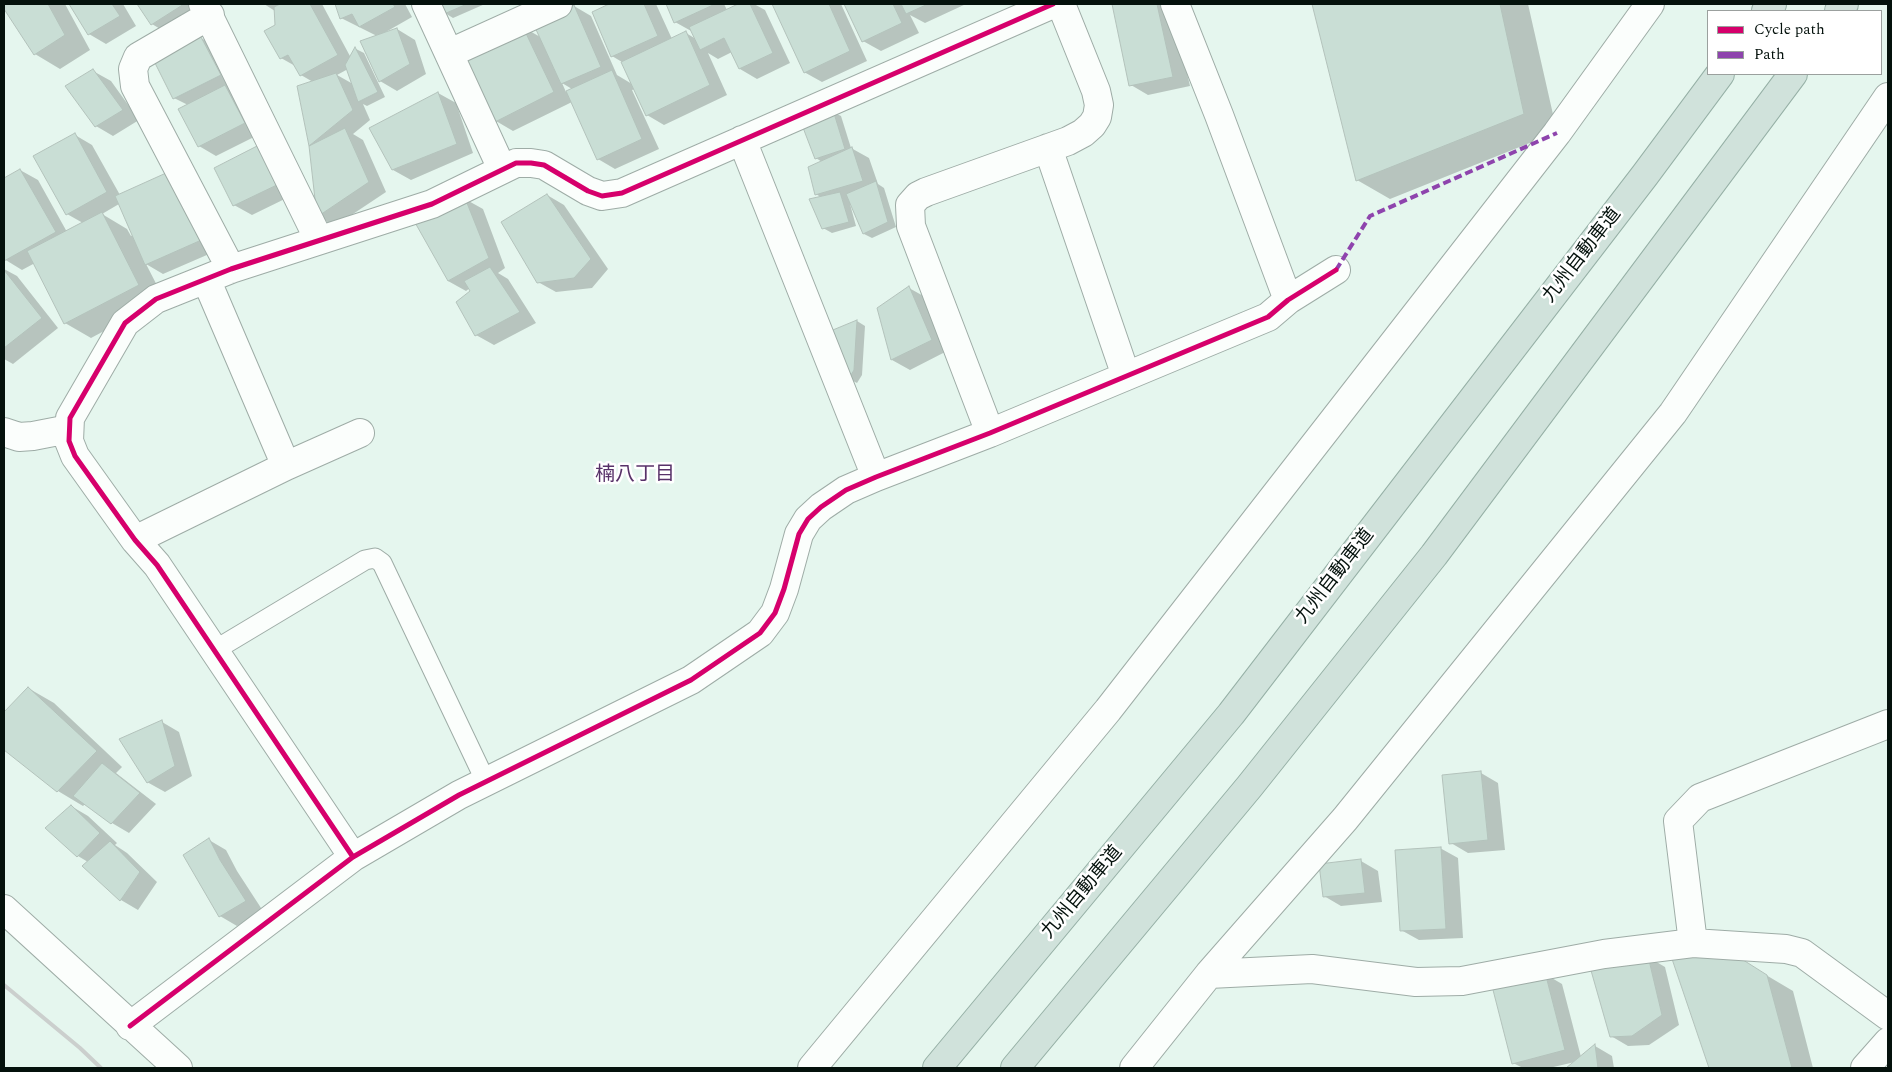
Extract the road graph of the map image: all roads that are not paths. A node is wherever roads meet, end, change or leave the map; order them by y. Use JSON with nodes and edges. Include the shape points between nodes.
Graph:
{"nodes":[{"id":1,"x":426,"y":4,"type":"edge"},
{"id":2,"x":558,"y":4,"type":"edge"},
{"id":3,"x":1053,"y":4,"type":"edge"},
{"id":4,"x":1061,"y":4,"type":"edge"},
{"id":5,"x":1175,"y":4,"type":"edge"},
{"id":6,"x":1624,"y":4,"type":"edge"},
{"id":7,"x":1650,"y":4,"type":"edge"},
{"id":8,"x":207,"y":10,"type":"edge"},
{"id":9,"x":1630,"y":31,"type":"junction"},
{"id":10,"x":450,"y":53,"type":"junction"},
{"id":11,"x":1719,"y":75,"type":"edge"},
{"id":12,"x":1792,"y":75,"type":"edge"},
{"id":13,"x":1888,"y":97,"type":"edge"},
{"id":14,"x":742,"y":140,"type":"junction"},
{"id":15,"x":1048,"y":148,"type":"junction"},
{"id":16,"x":502,"y":169,"type":"junction"},
{"id":17,"x":319,"y":240,"type":"junction"},
{"id":18,"x":231,"y":269,"type":"junction"},
{"id":19,"x":1336,"y":270,"type":"dead end"},
{"id":20,"x":206,"y":279,"type":"junction"},
{"id":21,"x":1288,"y":300,"type":"junction"},
{"id":22,"x":1126,"y":376,"type":"junction"},
{"id":23,"x":68,"y":429,"type":"junction"},
{"id":24,"x":4,"y":432,"type":"edge"},
{"id":25,"x":360,"y":433,"type":"dead end"},
{"id":26,"x":990,"y":433,"type":"junction"},
{"id":27,"x":286,"y":466,"type":"junction"},
{"id":28,"x":876,"y":476,"type":"junction"},
{"id":29,"x":135,"y":540,"type":"junction"},
{"id":30,"x":215,"y":650,"type":"junction"},
{"id":31,"x":1888,"y":724,"type":"edge"},
{"id":32,"x":486,"y":782,"type":"junction"},
{"id":33,"x":353,"y":857,"type":"junction"},
{"id":34,"x":4,"y":909,"type":"edge"},
{"id":35,"x":1693,"y":943,"type":"junction"},
{"id":36,"x":1209,"y":974,"type":"junction"},
{"id":37,"x":1888,"y":1016,"type":"edge"},
{"id":38,"x":130,"y":1026,"type":"junction"},
{"id":39,"x":1888,"y":1042,"type":"edge"},
{"id":40,"x":178,"y":1068,"type":"edge"},
{"id":41,"x":812,"y":1068,"type":"edge"},
{"id":42,"x":937,"y":1068,"type":"edge"},
{"id":43,"x":1015,"y":1068,"type":"edge"},
{"id":44,"x":1134,"y":1068,"type":"edge"},
{"id":45,"x":1865,"y":1068,"type":"edge"}],
"edges":[{"from":1,"to":10,"type":"street"},
{"from":2,"to":10,"type":"street"},
{"from":3,"to":14,"type":"street"},
{"from":4,"to":15,"type":"street","via":[[1099,105],[1097,117],[1082,133]]},
{"from":5,"to":21,"type":"street"},
{"from":6,"to":9,"type":"street"},
{"from":7,"to":9,"type":"street"},
{"from":8,"to":17,"type":"street"},
{"from":8,"to":18,"type":"street","via":[[138,57],[133,69],[136,86]]},
{"from":9,"to":41,"type":"street","via":[[1557,133],[1108,710]]},
{"from":10,"to":16,"type":"street"},
{"from":11,"to":42,"type":"highway","name":"九州自動車道","via":[[1231,714]]},
{"from":12,"to":43,"type":"highway","via":[[1434,555],[1249,787]]},
{"from":13,"to":36,"type":"street","via":[[1674,412],[1345,819]]},
{"from":14,"to":16,"type":"street","via":[[622,194],[602,196],[588,191],[544,165],[516,163]]},
{"from":14,"to":28,"type":"street"},
{"from":15,"to":22,"type":"street"},
{"from":15,"to":26,"type":"street","via":[[926,192],[910,205],[911,226]]},
{"from":16,"to":17,"type":"street","via":[[432,204]]},
{"from":17,"to":18,"type":"street"},
{"from":18,"to":20,"type":"street"},
{"from":19,"to":21,"type":"street"},
{"from":20,"to":23,"type":"street","via":[[156,299],[125,323],[77,404]]},
{"from":20,"to":27,"type":"street"},
{"from":21,"to":22,"type":"street","via":[[1268,317]]},
{"from":22,"to":26,"type":"street"},
{"from":23,"to":24,"type":"street","via":[[19,437]]},
{"from":23,"to":29,"type":"street","via":[[75,456]]},
{"from":25,"to":27,"type":"street"},
{"from":26,"to":28,"type":"street"},
{"from":27,"to":29,"type":"street"},
{"from":28,"to":32,"type":"street","via":[[846,490],[808,519],[799,534],[775,613],[760,633],[691,680]]},
{"from":29,"to":30,"type":"street","via":[[157,565]]},
{"from":30,"to":32,"type":"lane","via":[[365,560],[375,558],[382,563]]},
{"from":30,"to":33,"type":"street"},
{"from":31,"to":35,"type":"street","via":[[1700,798],[1678,821]]},
{"from":32,"to":33,"type":"street"},
{"from":33,"to":38,"type":"street"},
{"from":34,"to":38,"type":"street"},
{"from":35,"to":36,"type":"street","via":[[1604,954],[1462,981],[1416,982],[1312,969]]},
{"from":35,"to":37,"type":"street","via":[[1786,949],[1802,953]]},
{"from":36,"to":44,"type":"street"},
{"from":38,"to":40,"type":"street"},
{"from":39,"to":45,"type":"street"}]}
